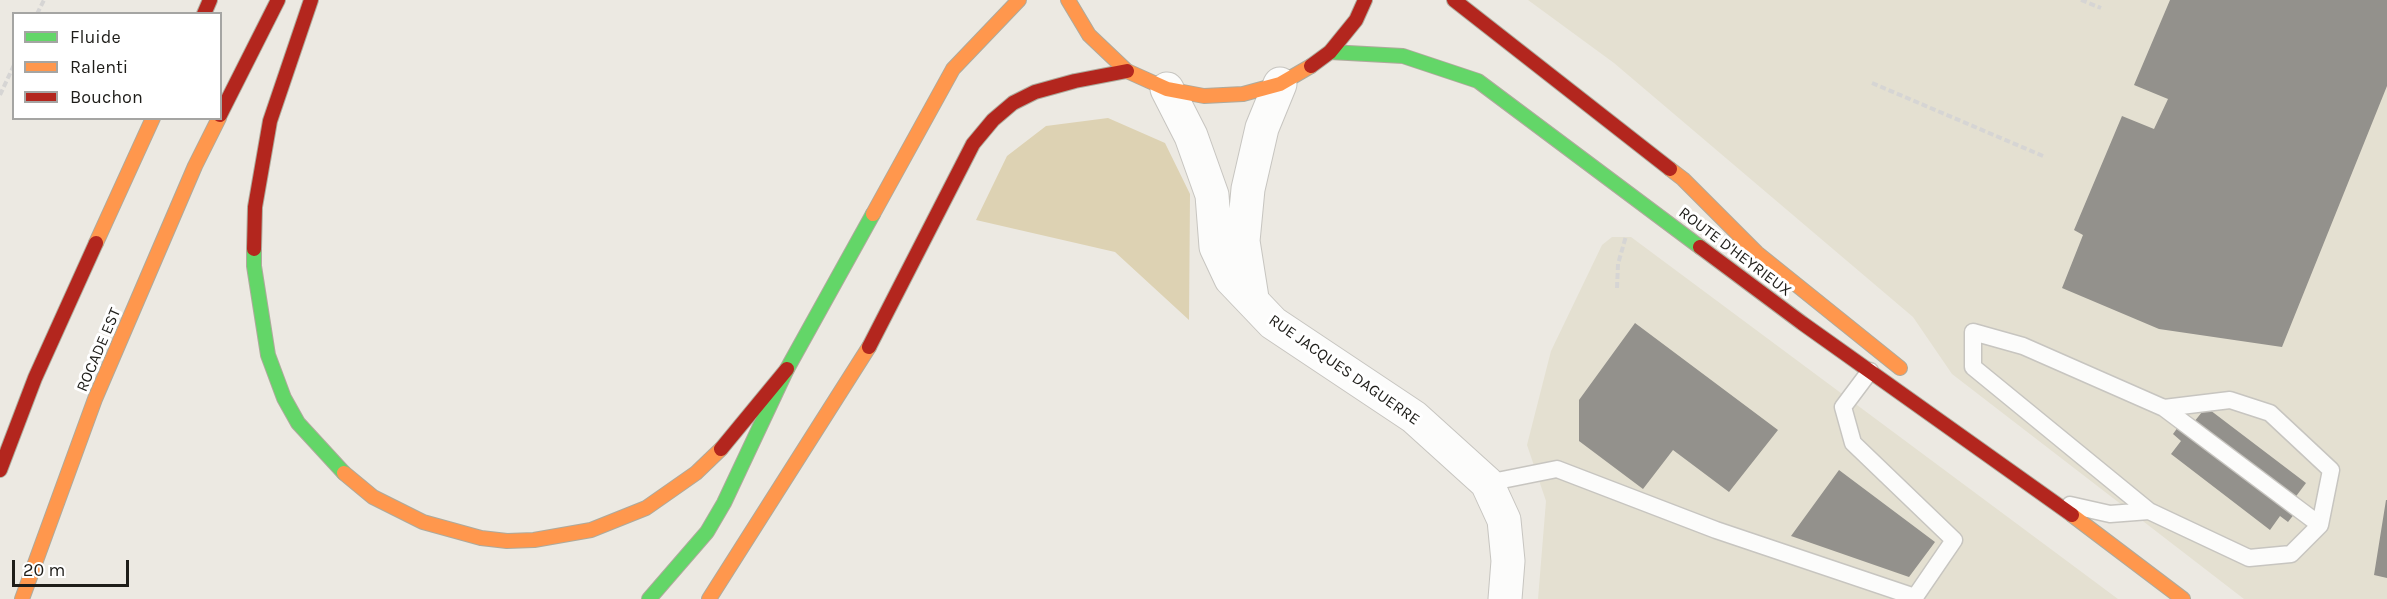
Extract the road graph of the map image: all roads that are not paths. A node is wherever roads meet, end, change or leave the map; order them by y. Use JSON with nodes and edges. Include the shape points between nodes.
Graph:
{"nodes":[{"id":1,"x":278,"y":0,"type":"edge"},
{"id":2,"x":311,"y":0,"type":"edge"},
{"id":3,"x":1019,"y":0,"type":"edge"},
{"id":4,"x":1068,"y":0,"type":"edge"},
{"id":5,"x":1365,"y":0,"type":"edge"},
{"id":6,"x":1454,"y":0,"type":"edge"},
{"id":7,"x":1330,"y":52,"type":"junction"},
{"id":8,"x":1127,"y":71,"type":"junction"},
{"id":9,"x":1280,"y":84,"type":"junction"},
{"id":10,"x":1167,"y":89,"type":"junction"},
{"id":11,"x":222,"y":113,"type":"edge"},
{"id":12,"x":152,"y":120,"type":"edge"},
{"id":13,"x":218,"y":120,"type":"edge"},
{"id":14,"x":1254,"y":305,"type":"junction"},
{"id":15,"x":787,"y":369,"type":"junction"},
{"id":16,"x":1870,"y":371,"type":"junction"},
{"id":17,"x":1908,"y":376,"type":"dead end"},
{"id":18,"x":2164,"y":408,"type":"junction"},
{"id":19,"x":1953,"y":413,"type":"dead end"},
{"id":20,"x":0,"y":470,"type":"edge"},
{"id":21,"x":1487,"y":483,"type":"junction"},
{"id":22,"x":2060,"y":502,"type":"junction"},
{"id":23,"x":2149,"y":511,"type":"junction"},
{"id":24,"x":2320,"y":525,"type":"junction"},
{"id":25,"x":2099,"y":535,"type":"junction"},
{"id":26,"x":717,"y":585,"type":"junction"},
{"id":27,"x":22,"y":599,"type":"edge"},
{"id":28,"x":649,"y":599,"type":"edge"},
{"id":29,"x":700,"y":599,"type":"edge"},
{"id":30,"x":708,"y":599,"type":"edge"},
{"id":31,"x":1505,"y":599,"type":"edge"},
{"id":32,"x":2183,"y":599,"type":"edge"}],
"edges":[{"from":1,"to":11,"type":"main road","name":"ROCADE EST"},
{"from":2,"to":15,"type":"main road","via":[[268,132],[255,207],[254,266],[268,355],[284,398],[316,445],[365,490],[423,522],[481,537],[534,540],[591,530],[646,508],[696,473],[722,448]]},
{"from":3,"to":15,"type":"main road","via":[[953,69]]},
{"from":4,"to":8,"type":"main road","via":[[1089,35]]},
{"from":5,"to":7,"type":"main road","via":[[1356,20]]},
{"from":6,"to":17,"type":"main road","name":"ROUTE D'HEYRIEUX","via":[[1683,179],[1757,253]]},
{"from":7,"to":9,"type":"main road"},
{"from":7,"to":16,"type":"main road","name":"ROUTE D'HEYRIEUX","via":[[1402,56],[1478,81]]},
{"from":8,"to":10,"type":"main road"},
{"from":8,"to":26,"type":"main road","via":[[1035,92],[1013,103],[973,144],[864,357]]},
{"from":9,"to":10,"type":"main road","via":[[1243,94],[1204,96]]},
{"from":9,"to":14,"type":"street","name":"RUE JACQUES DAGUERRE","via":[[1262,128],[1248,189],[1243,241]]},
{"from":10,"to":14,"type":"street","name":"RUE JACQUES DAGUERRE","via":[[1191,136],[1212,195],[1216,247],[1231,279]]},
{"from":12,"to":20,"type":"main road","via":[[35,378]]},
{"from":13,"to":27,"type":"main road","name":"ROCADE EST","via":[[95,399]]},
{"from":14,"to":21,"type":"street","name":"RUE JACQUES DAGUERRE","via":[[1273,323],[1414,417]]},
{"from":15,"to":28,"type":"main road","via":[[707,532]]},
{"from":16,"to":21,"type":"lane","via":[[1844,407],[1853,443],[1954,540],[1915,597],[1716,530],[1557,469]]},
{"from":16,"to":25,"type":"main road","name":"ROUTE D'HEYRIEUX"},
{"from":18,"to":23,"type":"lane","via":[[2023,346],[1973,332],[1972,367]]},
{"from":18,"to":24,"type":"lane"},
{"from":18,"to":24,"type":"lane","via":[[2230,400],[2270,413],[2331,470]]},
{"from":19,"to":22,"type":"main road","name":"ROUTE D'HEYRIEUX"},
{"from":21,"to":31,"type":"street","via":[[1504,520],[1508,561]]},
{"from":22,"to":23,"type":"lane","via":[[2110,514]]},
{"from":22,"to":25,"type":"main road","name":"ROUTE D'HEYRIEUX"},
{"from":23,"to":24,"type":"lane","via":[[2249,558],[2291,554]]},
{"from":25,"to":32,"type":"main road","name":"ROUTE D'HEYRIEUX"},
{"from":26,"to":29,"type":"main road"},
{"from":26,"to":30,"type":"main road"}]}
